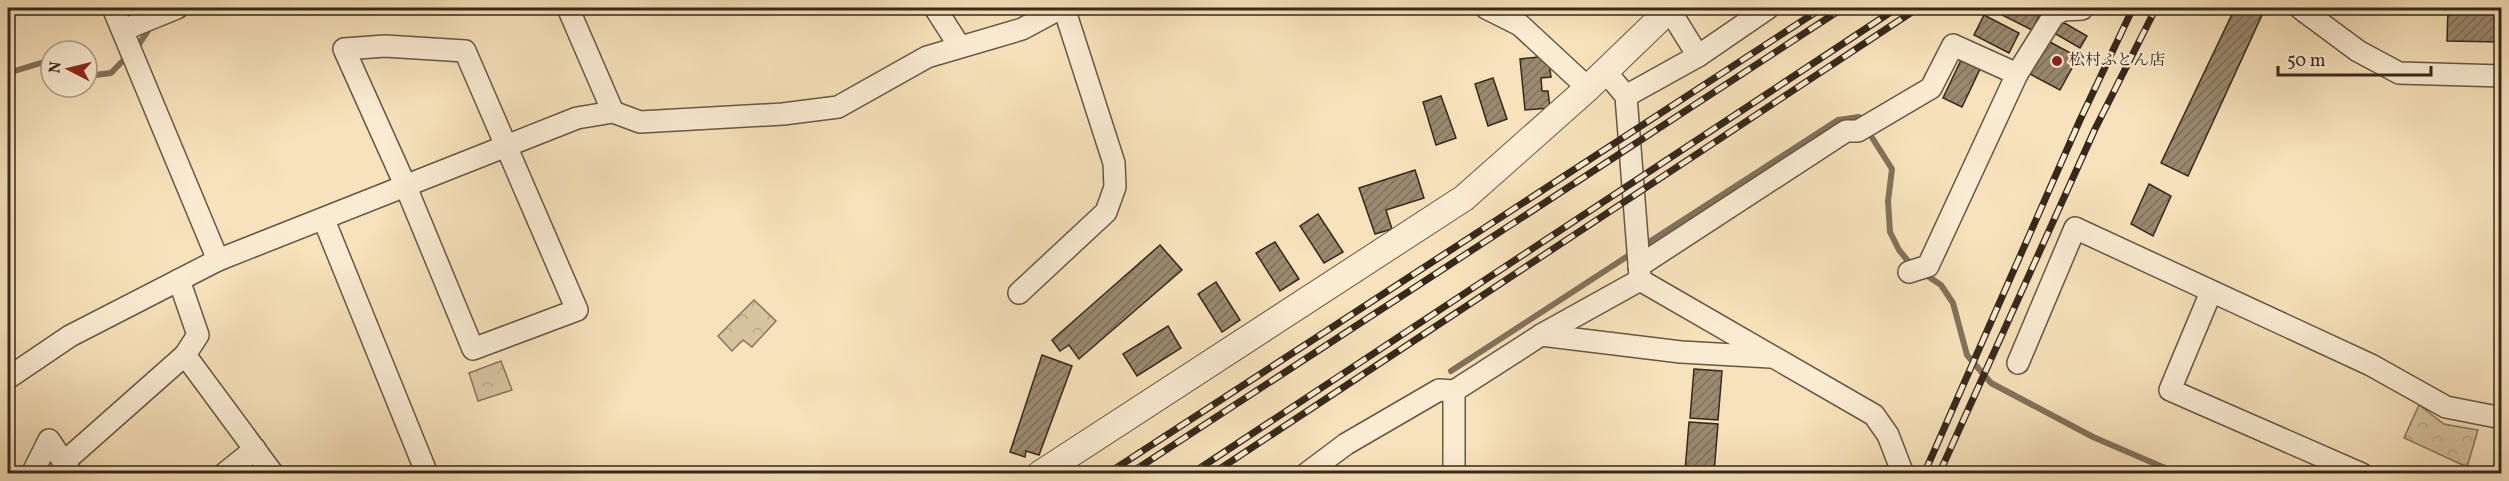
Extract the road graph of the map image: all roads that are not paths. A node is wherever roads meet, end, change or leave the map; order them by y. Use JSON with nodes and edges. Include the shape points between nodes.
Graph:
{"nodes":[{"id":1,"x":113,"y":8,"type":"edge"},
{"id":2,"x":177,"y":8,"type":"edge"},
{"id":3,"x":568,"y":8,"type":"edge"},
{"id":4,"x":935,"y":8,"type":"edge"},
{"id":5,"x":1062,"y":8,"type":"edge"},
{"id":6,"x":1486,"y":8,"type":"edge"},
{"id":7,"x":1670,"y":8,"type":"edge"},
{"id":8,"x":1768,"y":8,"type":"edge"},
{"id":9,"x":2300,"y":8,"type":"edge"},
{"id":10,"x":2082,"y":9,"type":"dead end"},
{"id":11,"x":123,"y":30,"type":"junction"},
{"id":12,"x":960,"y":47,"type":"junction"},
{"id":13,"x":1698,"y":56,"type":"junction"},
{"id":14,"x":2017,"y":74,"type":"junction"},
{"id":15,"x":2502,"y":76,"type":"edge"},
{"id":16,"x":1596,"y":79,"type":"junction"},
{"id":17,"x":1626,"y":96,"type":"junction"},
{"id":18,"x":613,"y":112,"type":"junction"},
{"id":19,"x":508,"y":146,"type":"junction"},
{"id":20,"x":406,"y":187,"type":"junction"},
{"id":21,"x":324,"y":220,"type":"junction"},
{"id":22,"x":218,"y":260,"type":"junction"},
{"id":23,"x":1919,"y":269,"type":"dead end"},
{"id":24,"x":1639,"y":273,"type":"junction"},
{"id":25,"x":179,"y":280,"type":"junction"},
{"id":26,"x":2211,"y":292,"type":"junction"},
{"id":27,"x":1019,"y":293,"type":"dead end"},
{"id":28,"x":1541,"y":335,"type":"junction"},
{"id":29,"x":184,"y":355,"type":"junction"},
{"id":30,"x":1774,"y":357,"type":"junction"},
{"id":31,"x":2018,"y":363,"type":"dead end"},
{"id":32,"x":8,"y":378,"type":"edge"},
{"id":33,"x":1454,"y":391,"type":"junction"},
{"id":34,"x":2502,"y":418,"type":"edge"},
{"id":35,"x":255,"y":449,"type":"junction"},
{"id":36,"x":67,"y":468,"type":"edge"},
{"id":37,"x":32,"y":474,"type":"edge"},
{"id":38,"x":224,"y":474,"type":"edge"},
{"id":39,"x":273,"y":474,"type":"edge"},
{"id":40,"x":427,"y":474,"type":"edge"},
{"id":41,"x":1040,"y":474,"type":"edge"},
{"id":42,"x":1306,"y":474,"type":"edge"},
{"id":43,"x":1454,"y":474,"type":"edge"},
{"id":44,"x":1904,"y":474,"type":"edge"},
{"id":45,"x":2362,"y":474,"type":"edge"}],
"edges":[{"from":1,"to":11,"type":"street"},
{"from":2,"to":11,"type":"street"},
{"from":3,"to":18,"type":"street"},
{"from":4,"to":12,"type":"street"},
{"from":5,"to":12,"type":"street","via":[[1022,29]]},
{"from":5,"to":27,"type":"street","via":[[1114,163],[1115,187],[1106,212]]},
{"from":6,"to":16,"type":"street","via":[[1520,25]]},
{"from":7,"to":13,"type":"street"},
{"from":7,"to":16,"type":"street"},
{"from":8,"to":13,"type":"street"},
{"from":9,"to":15,"type":"street","via":[[2358,51],[2399,73]]},
{"from":10,"to":14,"type":"street","via":[[2063,10],[2054,15]]},
{"from":11,"to":22,"type":"street"},
{"from":12,"to":18,"type":"street","via":[[927,57],[838,107],[640,122]]},
{"from":13,"to":17,"type":"street"},
{"from":14,"to":23,"type":"street"},
{"from":14,"to":24,"type":"street","via":[[1953,45],[1931,88],[1865,127],[1846,131]]},
{"from":16,"to":17,"type":"street"},
{"from":16,"to":41,"type":"street","via":[[1464,198]]},
{"from":17,"to":24,"type":"street"},
{"from":18,"to":19,"type":"street","via":[[577,118]]},
{"from":19,"to":20,"type":"street"},
{"from":19,"to":20,"type":"street","via":[[465,51],[385,46],[344,50]]},
{"from":19,"to":20,"type":"street","via":[[577,310],[473,349]]},
{"from":20,"to":21,"type":"street"},
{"from":21,"to":22,"type":"street"},
{"from":21,"to":40,"type":"street"},
{"from":22,"to":25,"type":"street"},
{"from":24,"to":28,"type":"street"},
{"from":24,"to":30,"type":"street"},
{"from":25,"to":29,"type":"street","via":[[198,335]]},
{"from":25,"to":32,"type":"street","via":[[70,336]]},
{"from":26,"to":31,"type":"street","via":[[2075,228]]},
{"from":26,"to":34,"type":"street","via":[[2371,365],[2446,406]]},
{"from":26,"to":45,"type":"street","via":[[2170,390]]},
{"from":28,"to":30,"type":"street"},
{"from":28,"to":33,"type":"street"},
{"from":29,"to":35,"type":"street"},
{"from":29,"to":36,"type":"street"},
{"from":30,"to":44,"type":"street","via":[[1874,416],[1888,435]]},
{"from":33,"to":42,"type":"street","via":[[1439,390],[1346,444]]},
{"from":33,"to":43,"type":"street"},
{"from":35,"to":38,"type":"street"},
{"from":35,"to":39,"type":"street"},
{"from":36,"to":37,"type":"street","via":[[49,440]]}]}
